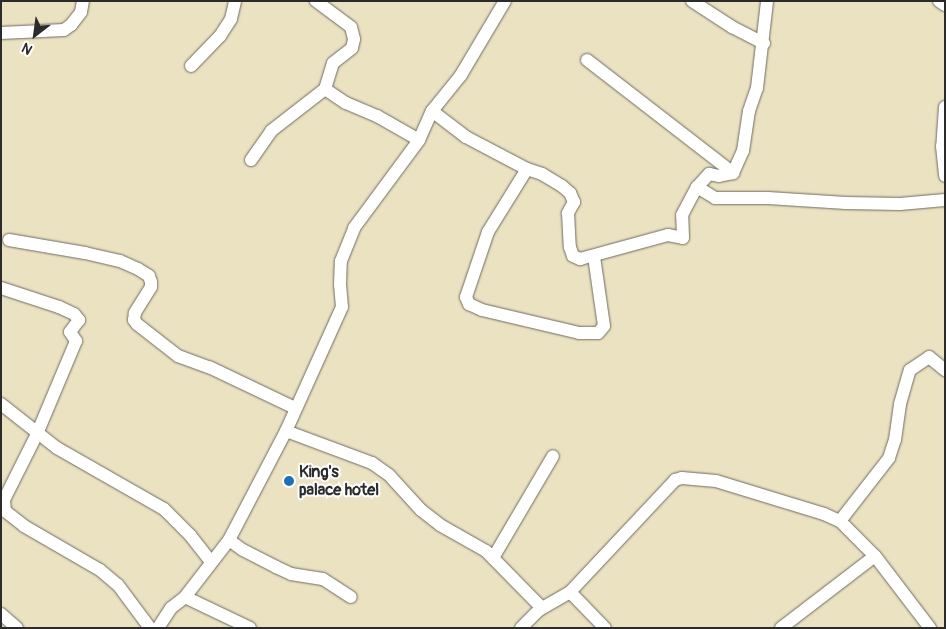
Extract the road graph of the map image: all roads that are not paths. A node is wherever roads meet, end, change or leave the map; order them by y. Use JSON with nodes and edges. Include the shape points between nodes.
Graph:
{"nodes":[{"id":1,"x":83,"y":1,"type":"edge"},
{"id":2,"x":235,"y":1,"type":"edge"},
{"id":3,"x":316,"y":1,"type":"edge"},
{"id":4,"x":506,"y":1,"type":"edge"},
{"id":5,"x":692,"y":1,"type":"edge"},
{"id":6,"x":767,"y":1,"type":"edge"},
{"id":7,"x":939,"y":1,"type":"edge"},
{"id":8,"x":945,"y":5,"type":"edge"},
{"id":9,"x":1,"y":33,"type":"edge"},
{"id":10,"x":764,"y":43,"type":"junction"},
{"id":11,"x":586,"y":60,"type":"dead end"},
{"id":12,"x":191,"y":66,"type":"dead end"},
{"id":13,"x":325,"y":89,"type":"junction"},
{"id":14,"x":945,"y":107,"type":"edge"},
{"id":15,"x":432,"y":111,"type":"junction"},
{"id":16,"x":419,"y":140,"type":"junction"},
{"id":17,"x":251,"y":160,"type":"dead end"},
{"id":18,"x":527,"y":169,"type":"junction"},
{"id":19,"x":733,"y":173,"type":"junction"},
{"id":20,"x":719,"y":176,"type":"junction"},
{"id":21,"x":945,"y":176,"type":"edge"},
{"id":22,"x":697,"y":187,"type":"junction"},
{"id":23,"x":715,"y":198,"type":"junction"},
{"id":24,"x":945,"y":200,"type":"edge"},
{"id":25,"x":9,"y":240,"type":"dead end"},
{"id":26,"x":594,"y":257,"type":"junction"},
{"id":27,"x":1,"y":288,"type":"edge"},
{"id":28,"x":945,"y":370,"type":"edge"},
{"id":29,"x":1,"y":404,"type":"edge"},
{"id":30,"x":295,"y":408,"type":"junction"},
{"id":31,"x":286,"y":431,"type":"junction"},
{"id":32,"x":37,"y":434,"type":"junction"},
{"id":33,"x":553,"y":456,"type":"dead end"},
{"id":34,"x":840,"y":521,"type":"junction"},
{"id":35,"x":229,"y":540,"type":"junction"},
{"id":36,"x":875,"y":556,"type":"junction"},
{"id":37,"x":493,"y":558,"type":"junction"},
{"id":38,"x":211,"y":562,"type":"junction"},
{"id":39,"x":570,"y":592,"type":"junction"},
{"id":40,"x":185,"y":597,"type":"junction"},
{"id":41,"x":351,"y":597,"type":"dead end"},
{"id":42,"x":540,"y":610,"type":"junction"},
{"id":43,"x":1,"y":614,"type":"edge"},
{"id":44,"x":17,"y":628,"type":"edge"},
{"id":45,"x":150,"y":628,"type":"edge"},
{"id":46,"x":158,"y":628,"type":"edge"},
{"id":47,"x":250,"y":628,"type":"edge"},
{"id":48,"x":521,"y":628,"type":"edge"},
{"id":49,"x":605,"y":628,"type":"edge"},
{"id":50,"x":781,"y":628,"type":"edge"},
{"id":51,"x":930,"y":628,"type":"edge"}],
"edges":[{"from":1,"to":9,"type":"street","via":[[81,12],[64,30]]},
{"from":2,"to":12,"type":"street","via":[[231,19],[220,36]]},
{"from":3,"to":13,"type":"street","via":[[351,28],[354,39],[352,48],[333,63]]},
{"from":4,"to":15,"type":"street","via":[[461,75]]},
{"from":5,"to":10,"type":"street"},
{"from":6,"to":10,"type":"street"},
{"from":7,"to":8,"type":"street"},
{"from":10,"to":19,"type":"street","via":[[743,151]]},
{"from":11,"to":19,"type":"street"},
{"from":13,"to":16,"type":"street"},
{"from":13,"to":17,"type":"street","via":[[270,130]]},
{"from":14,"to":21,"type":"street","via":[[942,146]]},
{"from":15,"to":16,"type":"street"},
{"from":15,"to":18,"type":"street","via":[[466,136]]},
{"from":16,"to":30,"type":"street","via":[[354,228],[341,261],[342,307]]},
{"from":18,"to":26,"type":"street","via":[[549,178],[570,193],[574,202],[568,213],[573,256],[580,259]]},
{"from":18,"to":26,"type":"street","via":[[488,232],[466,298],[469,304],[578,333],[598,333],[604,326]]},
{"from":19,"to":20,"type":"street"},
{"from":20,"to":22,"type":"street","via":[[709,174]]},
{"from":20,"to":23,"type":"street"},
{"from":22,"to":23,"type":"street"},
{"from":22,"to":26,"type":"street","via":[[682,215],[683,238],[668,235]]},
{"from":23,"to":24,"type":"street","via":[[855,204]]},
{"from":25,"to":30,"type":"street","via":[[85,253],[138,269],[149,276],[151,287],[135,313],[137,324],[178,356],[209,367]]},
{"from":27,"to":32,"type":"street","via":[[60,307],[79,320],[70,332],[76,341]]},
{"from":28,"to":34,"type":"street","via":[[929,357],[910,370],[889,458]]},
{"from":29,"to":32,"type":"street"},
{"from":30,"to":31,"type":"street"},
{"from":31,"to":35,"type":"street"},
{"from":31,"to":37,"type":"street","via":[[372,463],[404,488],[440,525]]},
{"from":32,"to":38,"type":"street","via":[[164,509]]},
{"from":32,"to":45,"type":"street","via":[[4,500],[5,511],[24,526],[100,570],[118,585]]},
{"from":33,"to":37,"type":"street"},
{"from":34,"to":36,"type":"street"},
{"from":34,"to":39,"type":"street","via":[[716,482],[682,478],[675,480]]},
{"from":35,"to":38,"type":"street"},
{"from":35,"to":41,"type":"street","via":[[290,574],[323,579]]},
{"from":36,"to":50,"type":"street"},
{"from":36,"to":51,"type":"street"},
{"from":37,"to":42,"type":"street","via":[[539,605]]},
{"from":38,"to":40,"type":"street"},
{"from":39,"to":42,"type":"street"},
{"from":39,"to":49,"type":"street"},
{"from":40,"to":46,"type":"street","via":[[171,608]]},
{"from":40,"to":47,"type":"street"},
{"from":42,"to":48,"type":"street"},
{"from":43,"to":44,"type":"street"}]}
